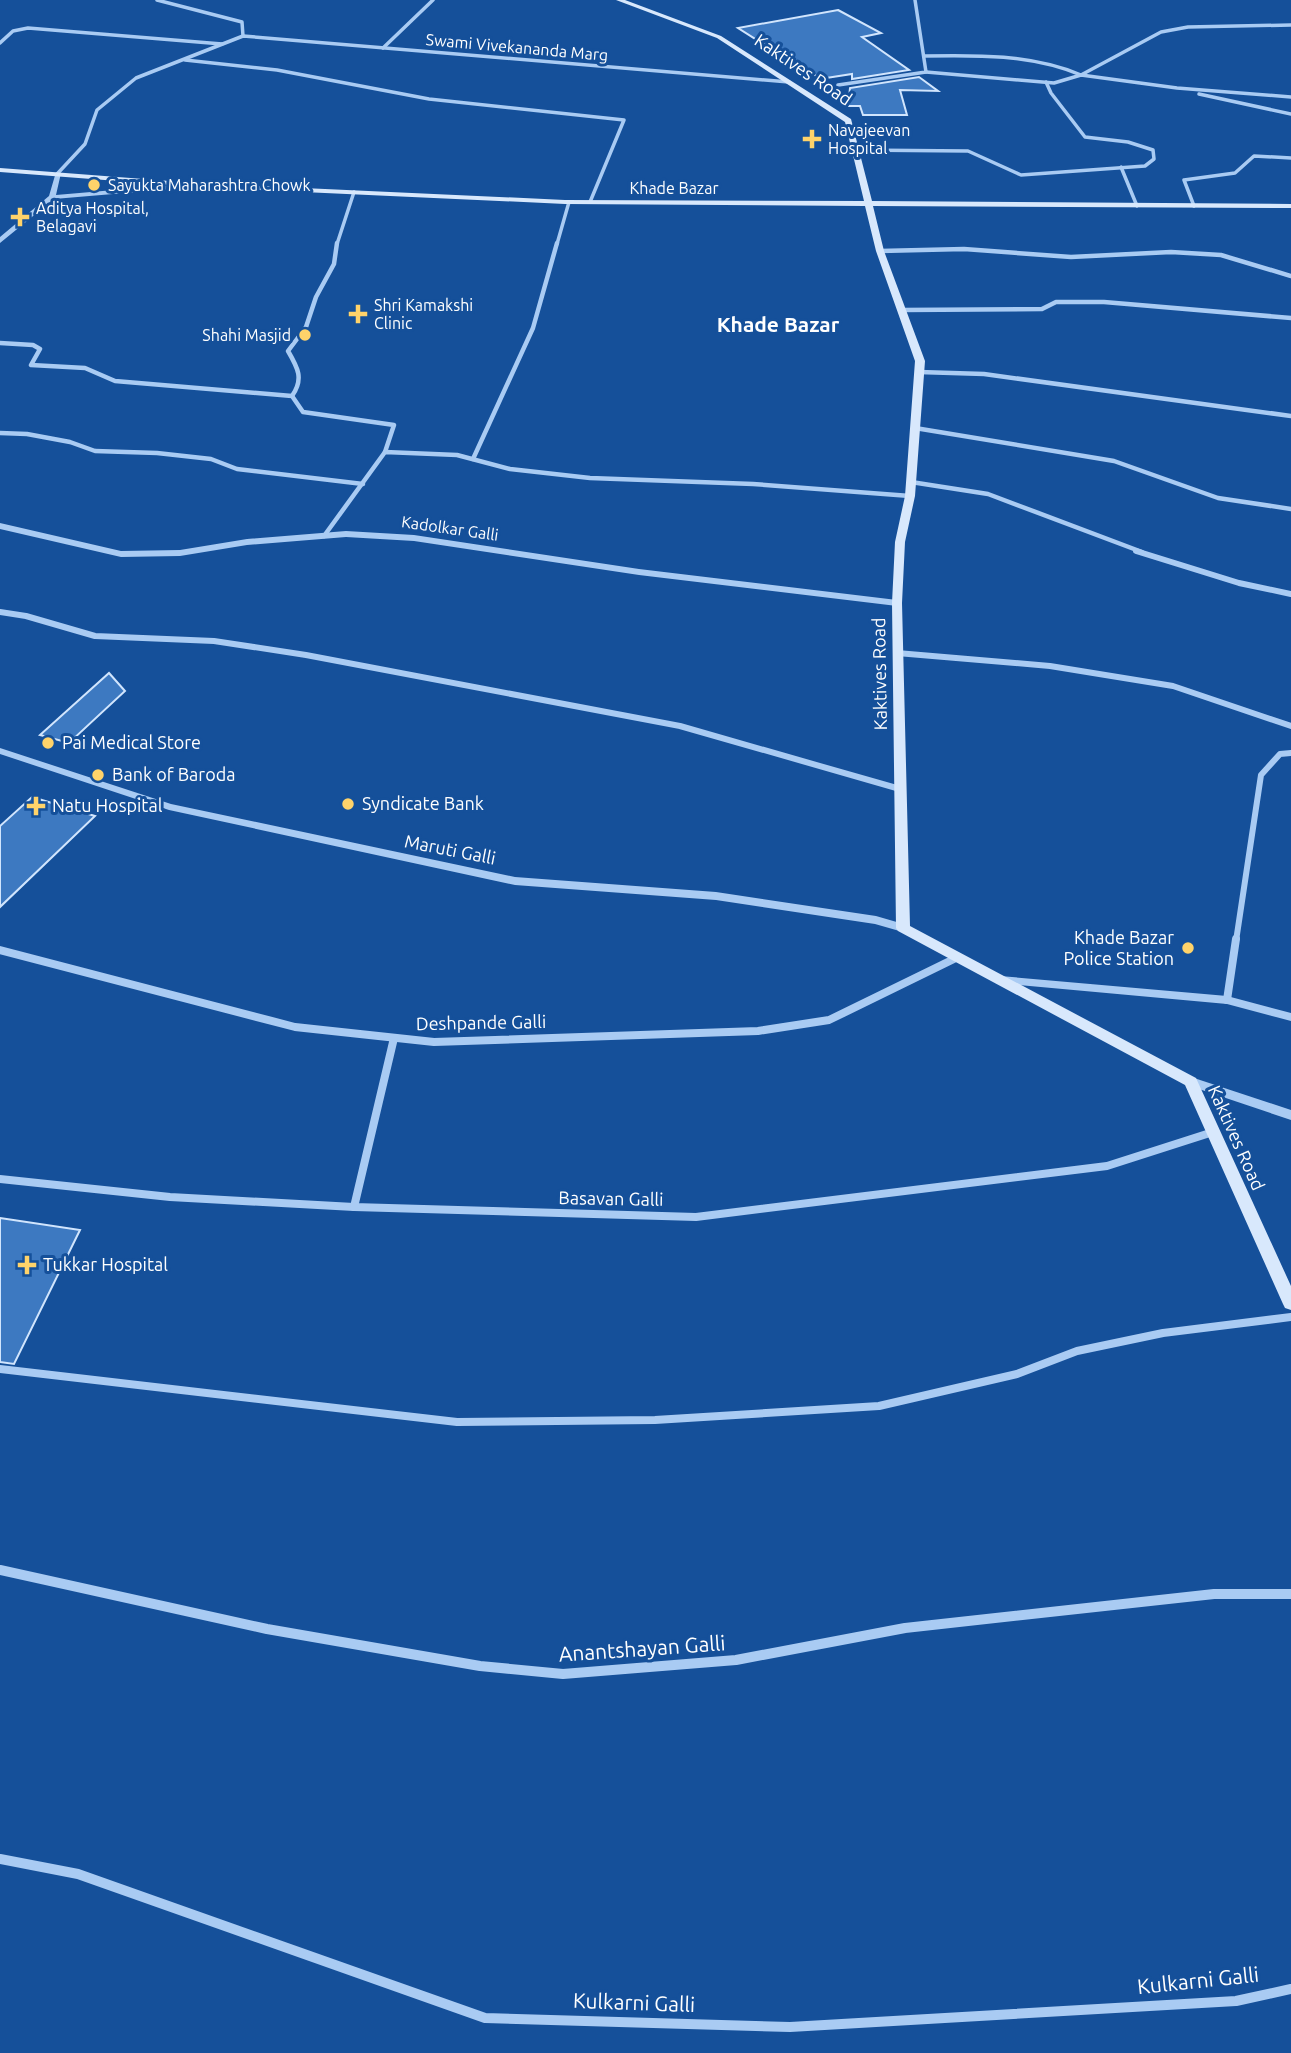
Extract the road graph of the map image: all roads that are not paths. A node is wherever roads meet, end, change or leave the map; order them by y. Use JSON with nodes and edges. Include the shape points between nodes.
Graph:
{"nodes":[{"id":1,"x":157,"y":0,"type":"edge"},
{"id":2,"x":186,"y":0,"type":"edge"},
{"id":3,"x":433,"y":0,"type":"edge"},
{"id":4,"x":619,"y":0,"type":"edge"},
{"id":5,"x":915,"y":0,"type":"edge"},
{"id":6,"x":182,"y":5,"type":"junction"},
{"id":7,"x":1291,"y":25,"type":"edge"},
{"id":8,"x":243,"y":36,"type":"junction"},
{"id":9,"x":0,"y":43,"type":"edge"},
{"id":10,"x":223,"y":44,"type":"junction"},
{"id":11,"x":383,"y":48,"type":"junction"},
{"id":12,"x":924,"y":56,"type":"junction"},
{"id":13,"x":181,"y":60,"type":"junction"},
{"id":14,"x":926,"y":72,"type":"junction"},
{"id":15,"x":1081,"y":75,"type":"junction"},
{"id":16,"x":789,"y":82,"type":"junction"},
{"id":17,"x":1046,"y":82,"type":"junction"},
{"id":18,"x":838,"y":85,"type":"dead end"},
{"id":19,"x":1177,"y":88,"type":"junction"},
{"id":20,"x":1291,"y":97,"type":"edge"},
{"id":21,"x":1291,"y":114,"type":"edge"},
{"id":22,"x":854,"y":150,"type":"junction"},
{"id":23,"x":1291,"y":158,"type":"edge"},
{"id":24,"x":1121,"y":167,"type":"junction"},
{"id":25,"x":0,"y":170,"type":"edge"},
{"id":26,"x":58,"y":173,"type":"junction"},
{"id":27,"x":196,"y":185,"type":"junction"},
{"id":28,"x":354,"y":192,"type":"junction"},
{"id":29,"x":52,"y":197,"type":"junction"},
{"id":30,"x":569,"y":202,"type":"junction"},
{"id":31,"x":590,"y":202,"type":"junction"},
{"id":32,"x":870,"y":203,"type":"junction"},
{"id":33,"x":1138,"y":206,"type":"junction"},
{"id":34,"x":1194,"y":206,"type":"junction"},
{"id":35,"x":1291,"y":206,"type":"edge"},
{"id":36,"x":0,"y":241,"type":"edge"},
{"id":37,"x":880,"y":251,"type":"junction"},
{"id":38,"x":1291,"y":275,"type":"edge"},
{"id":39,"x":902,"y":310,"type":"junction"},
{"id":40,"x":1291,"y":318,"type":"edge"},
{"id":41,"x":0,"y":343,"type":"edge"},
{"id":42,"x":919,"y":372,"type":"junction"},
{"id":43,"x":292,"y":396,"type":"junction"},
{"id":44,"x":1291,"y":416,"type":"edge"},
{"id":45,"x":915,"y":428,"type":"junction"},
{"id":46,"x":0,"y":433,"type":"edge"},
{"id":47,"x":385,"y":452,"type":"junction"},
{"id":48,"x":473,"y":459,"type":"junction"},
{"id":49,"x":911,"y":482,"type":"junction"},
{"id":50,"x":363,"y":484,"type":"junction"},
{"id":51,"x":910,"y":496,"type":"junction"},
{"id":52,"x":1291,"y":509,"type":"edge"},
{"id":53,"x":0,"y":526,"type":"edge"},
{"id":54,"x":324,"y":536,"type":"junction"},
{"id":55,"x":1291,"y":594,"type":"edge"},
{"id":56,"x":897,"y":603,"type":"junction"},
{"id":57,"x":0,"y":612,"type":"edge"},
{"id":58,"x":897,"y":653,"type":"junction"},
{"id":59,"x":1291,"y":726,"type":"edge"},
{"id":60,"x":0,"y":751,"type":"edge"},
{"id":61,"x":1291,"y":753,"type":"edge"},
{"id":62,"x":900,"y":789,"type":"junction"},
{"id":63,"x":903,"y":928,"type":"junction"},
{"id":64,"x":0,"y":950,"type":"edge"},
{"id":65,"x":958,"y":957,"type":"junction"},
{"id":66,"x":1000,"y":980,"type":"junction"},
{"id":67,"x":1227,"y":1000,"type":"junction"},
{"id":68,"x":1291,"y":1017,"type":"edge"},
{"id":69,"x":394,"y":1038,"type":"junction"},
{"id":70,"x":1191,"y":1082,"type":"junction"},
{"id":71,"x":1291,"y":1115,"type":"edge"},
{"id":72,"x":1214,"y":1132,"type":"junction"},
{"id":73,"x":0,"y":1180,"type":"edge"},
{"id":74,"x":354,"y":1207,"type":"junction"},
{"id":75,"x":1291,"y":1304,"type":"edge"},
{"id":76,"x":1291,"y":1317,"type":"edge"},
{"id":77,"x":0,"y":1369,"type":"edge"},
{"id":78,"x":0,"y":1570,"type":"edge"},
{"id":79,"x":1291,"y":1594,"type":"edge"},
{"id":80,"x":0,"y":1859,"type":"edge"},
{"id":81,"x":1291,"y":1989,"type":"edge"}],
"edges":[{"from":1,"to":6,"type":"street"},
{"from":2,"to":6,"type":"street"},
{"from":3,"to":11,"type":"street"},
{"from":4,"to":16,"type":"main road","name":"Kaktives Road","via":[[719,37]]},
{"from":5,"to":12,"type":"street"},
{"from":6,"to":8,"type":"street","via":[[242,22]]},
{"from":7,"to":15,"type":"street","via":[[1188,27],[1161,32]]},
{"from":8,"to":10,"type":"street"},
{"from":8,"to":11,"type":"street","name":"Swami Vivekananda Marg"},
{"from":9,"to":10,"type":"street","via":[[13,31],[28,28]]},
{"from":10,"to":13,"type":"street"},
{"from":11,"to":16,"type":"street","name":"Swami Vivekananda Marg"},
{"from":12,"to":14,"type":"street"},
{"from":12,"to":15,"type":"street","via":[[954,54],[1038,63]]},
{"from":13,"to":26,"type":"street","via":[[135,78],[97,110],[85,144]]},
{"from":13,"to":31,"type":"street","via":[[277,70],[429,99],[624,120]]},
{"from":14,"to":17,"type":"street"},
{"from":14,"to":18,"type":"street"},
{"from":15,"to":17,"type":"street"},
{"from":15,"to":19,"type":"street"},
{"from":16,"to":22,"type":"main road","name":"Kaktives Road","via":[[848,121]]},
{"from":17,"to":24,"type":"street","via":[[1085,137],[1153,150],[1154,159],[1145,166]]},
{"from":19,"to":20,"type":"street"},
{"from":19,"to":21,"type":"street"},
{"from":22,"to":24,"type":"street","via":[[968,151],[1021,175]]},
{"from":22,"to":32,"type":"main road","name":"Kaktives Road"},
{"from":23,"to":34,"type":"street","via":[[1254,156],[1243,169],[1224,176],[1184,180]]},
{"from":24,"to":33,"type":"street"},
{"from":25,"to":26,"type":"main road","name":"Khade Bazar"},
{"from":26,"to":27,"type":"main road","name":"Khade Bazar"},
{"from":26,"to":29,"type":"street"},
{"from":27,"to":28,"type":"main road","name":"Khade Bazar"},
{"from":27,"to":29,"type":"street"},
{"from":28,"to":30,"type":"main road","name":"Khade Bazar"},
{"from":28,"to":43,"type":"street","via":[[334,264],[306,327],[288,351],[302,373],[301,385]]},
{"from":29,"to":36,"type":"street"},
{"from":30,"to":31,"type":"main road","name":"Khade Bazar"},
{"from":30,"to":48,"type":"street","via":[[533,328]]},
{"from":31,"to":32,"type":"main road","name":"Khade Bazar"},
{"from":32,"to":33,"type":"main road","name":"Khade Bazar"},
{"from":32,"to":37,"type":"main road","name":"Kaktives Road"},
{"from":33,"to":34,"type":"main road","name":"Khade Bazar"},
{"from":34,"to":35,"type":"main road","name":"Khade Bazar"},
{"from":37,"to":38,"type":"street","via":[[964,249],[1071,257],[1171,252],[1222,255]]},
{"from":37,"to":39,"type":"main road","name":"Kaktives Road"},
{"from":39,"to":40,"type":"street","via":[[1042,309],[1056,302],[1104,302]]},
{"from":39,"to":42,"type":"main road","name":"Kaktives Road","via":[[920,361]]},
{"from":41,"to":43,"type":"street","via":[[40,349],[31,365],[80,365],[116,381]]},
{"from":42,"to":44,"type":"street","via":[[984,374]]},
{"from":42,"to":45,"type":"main road","name":"Kaktives Road"},
{"from":43,"to":47,"type":"street","via":[[303,412],[394,425]]},
{"from":45,"to":49,"type":"main road","name":"Kaktives Road"},
{"from":45,"to":52,"type":"street","via":[[1114,461],[1218,498]]},
{"from":46,"to":50,"type":"street","via":[[70,442],[95,451],[211,459],[237,469]]},
{"from":47,"to":48,"type":"street"},
{"from":47,"to":50,"type":"street"},
{"from":48,"to":51,"type":"street","via":[[510,469],[590,478]]},
{"from":49,"to":51,"type":"main road","name":"Kaktives Road"},
{"from":49,"to":55,"type":"street","via":[[988,494],[1128,548],[1239,583]]},
{"from":50,"to":54,"type":"street"},
{"from":51,"to":56,"type":"main road","name":"Kaktives Road","via":[[900,542]]},
{"from":53,"to":54,"type":"street","name":"Kadolkar Galli","via":[[121,554],[180,553]]},
{"from":54,"to":56,"type":"street","name":"Kadolkar Galli","via":[[414,538],[639,572]]},
{"from":56,"to":58,"type":"main road","name":"Kaktives Road"},
{"from":57,"to":62,"type":"street","via":[[95,636],[214,641],[306,655],[680,726]]},
{"from":58,"to":59,"type":"street","via":[[1050,666],[1173,685]]},
{"from":58,"to":62,"type":"main road","name":"Kaktives Road"},
{"from":60,"to":63,"type":"street","name":"Maruti Galli","via":[[169,807],[515,881],[716,896]]},
{"from":61,"to":67,"type":"street","via":[[1280,754],[1261,775]]},
{"from":62,"to":63,"type":"main road","name":"Kaktives Road"},
{"from":63,"to":65,"type":"main road","name":"Kaktives Road"},
{"from":64,"to":69,"type":"street","name":"Deshpande Galli","via":[[295,1027]]},
{"from":65,"to":66,"type":"main road","name":"Kaktives Road"},
{"from":65,"to":69,"type":"street","name":"Deshpande Galli","via":[[829,1020],[769,1029],[433,1042]]},
{"from":66,"to":67,"type":"street"},
{"from":66,"to":70,"type":"main road","name":"Kaktives Road"},
{"from":67,"to":68,"type":"street"},
{"from":69,"to":74,"type":"street"},
{"from":70,"to":71,"type":"street"},
{"from":70,"to":72,"type":"main road","name":"Kaktives Road"},
{"from":72,"to":74,"type":"street","name":"Basavan Galli","via":[[1107,1166],[696,1217]]},
{"from":72,"to":75,"type":"main road","name":"Kaktives Road"},
{"from":73,"to":74,"type":"street","name":"Basavan Galli","via":[[170,1197]]},
{"from":76,"to":77,"type":"street","via":[[1163,1333],[1077,1351],[1017,1374],[879,1406],[655,1420],[457,1422]]},
{"from":78,"to":79,"type":"street","name":"Anantshayan Galli","via":[[267,1629],[480,1666],[563,1674],[736,1660],[905,1628],[1012,1616],[1214,1594]]},
{"from":80,"to":81,"type":"street","name":"Kulkarni Galli","via":[[78,1874],[485,2018],[790,2027],[1236,2001]]}]}
